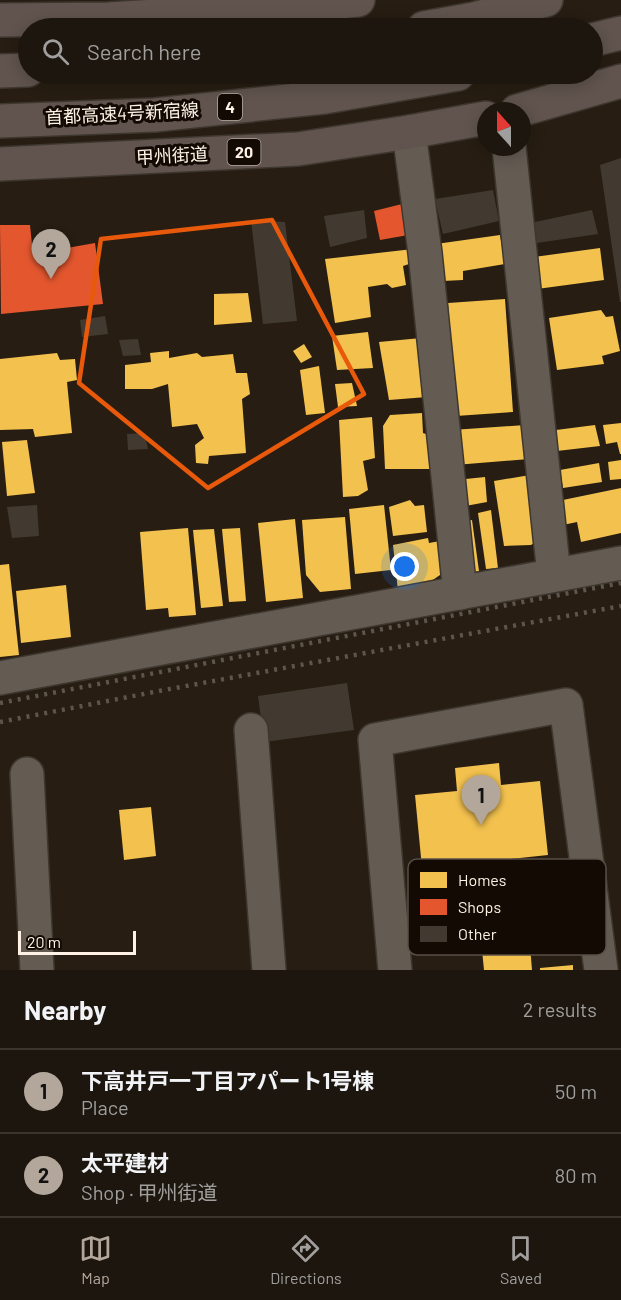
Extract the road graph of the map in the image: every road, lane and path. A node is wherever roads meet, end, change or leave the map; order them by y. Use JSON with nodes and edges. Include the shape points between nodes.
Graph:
{"nodes":[{"id":1,"x":546,"y":0,"type":"edge"},
{"id":2,"x":350,"y":1,"type":"edge"},
{"id":3,"x":80,"y":9,"type":"edge"},
{"id":4,"x":105,"y":18,"type":"edge"},
{"id":5,"x":121,"y":18,"type":"edge"},
{"id":6,"x":478,"y":18,"type":"edge"},
{"id":7,"x":0,"y":20,"type":"edge"},
{"id":8,"x":621,"y":33,"type":"edge"},
{"id":9,"x":603,"y":37,"type":"edge"},
{"id":10,"x":18,"y":70,"type":"edge"},
{"id":11,"x":0,"y":71,"type":"edge"},
{"id":12,"x":621,"y":81,"type":"edge"},
{"id":13,"x":400,"y":84,"type":"edge"},
{"id":14,"x":531,"y":107,"type":"edge"},
{"id":15,"x":477,"y":120,"type":"edge"},
{"id":16,"x":0,"y":121,"type":"edge"},
{"id":17,"x":409,"y":132,"type":"junction"},
{"id":18,"x":510,"y":156,"type":"edge"},
{"id":19,"x":0,"y":164,"type":"edge"},
{"id":20,"x":621,"y":562,"type":"edge"},
{"id":21,"x":554,"y":575,"type":"junction"},
{"id":22,"x":460,"y":593,"type":"junction"},
{"id":23,"x":0,"y":678,"type":"edge"},
{"id":24,"x":252,"y":730,"type":"dead end"},
{"id":25,"x":27,"y":774,"type":"dead end"},
{"id":26,"x":586,"y":859,"type":"edge"},
{"id":27,"x":599,"y":955,"type":"edge"},
{"id":28,"x":38,"y":970,"type":"edge"},
{"id":29,"x":269,"y":970,"type":"edge"},
{"id":30,"x":395,"y":970,"type":"edge"},
{"id":31,"x":601,"y":970,"type":"edge"}],
"edges":[{"from":1,"to":6,"type":"highway"},
{"from":2,"to":5,"type":"highway"},
{"from":3,"to":4,"type":"highway"},
{"from":3,"to":7,"type":"highway"},
{"from":8,"to":9,"type":"highway"},
{"from":10,"to":11,"type":"highway"},
{"from":12,"to":14,"type":"highway"},
{"from":13,"to":16,"type":"highway","name":"首都高速4号新宿線","number":"4","via":[[325,97],[166,114]]},
{"from":15,"to":17,"type":"highway","name":"甲州街道","number":"20"},
{"from":17,"to":19,"type":"highway","name":"甲州街道","number":"20","via":[[298,149]]},
{"from":17,"to":22,"type":"street"},
{"from":18,"to":21,"type":"street"},
{"from":20,"to":21,"type":"street"},
{"from":21,"to":22,"type":"street"},
{"from":22,"to":23,"type":"street"},
{"from":24,"to":29,"type":"street"},
{"from":25,"to":28,"type":"street"},
{"from":26,"to":30,"type":"street","via":[[566,705],[375,740]]},
{"from":27,"to":31,"type":"street"}]}
